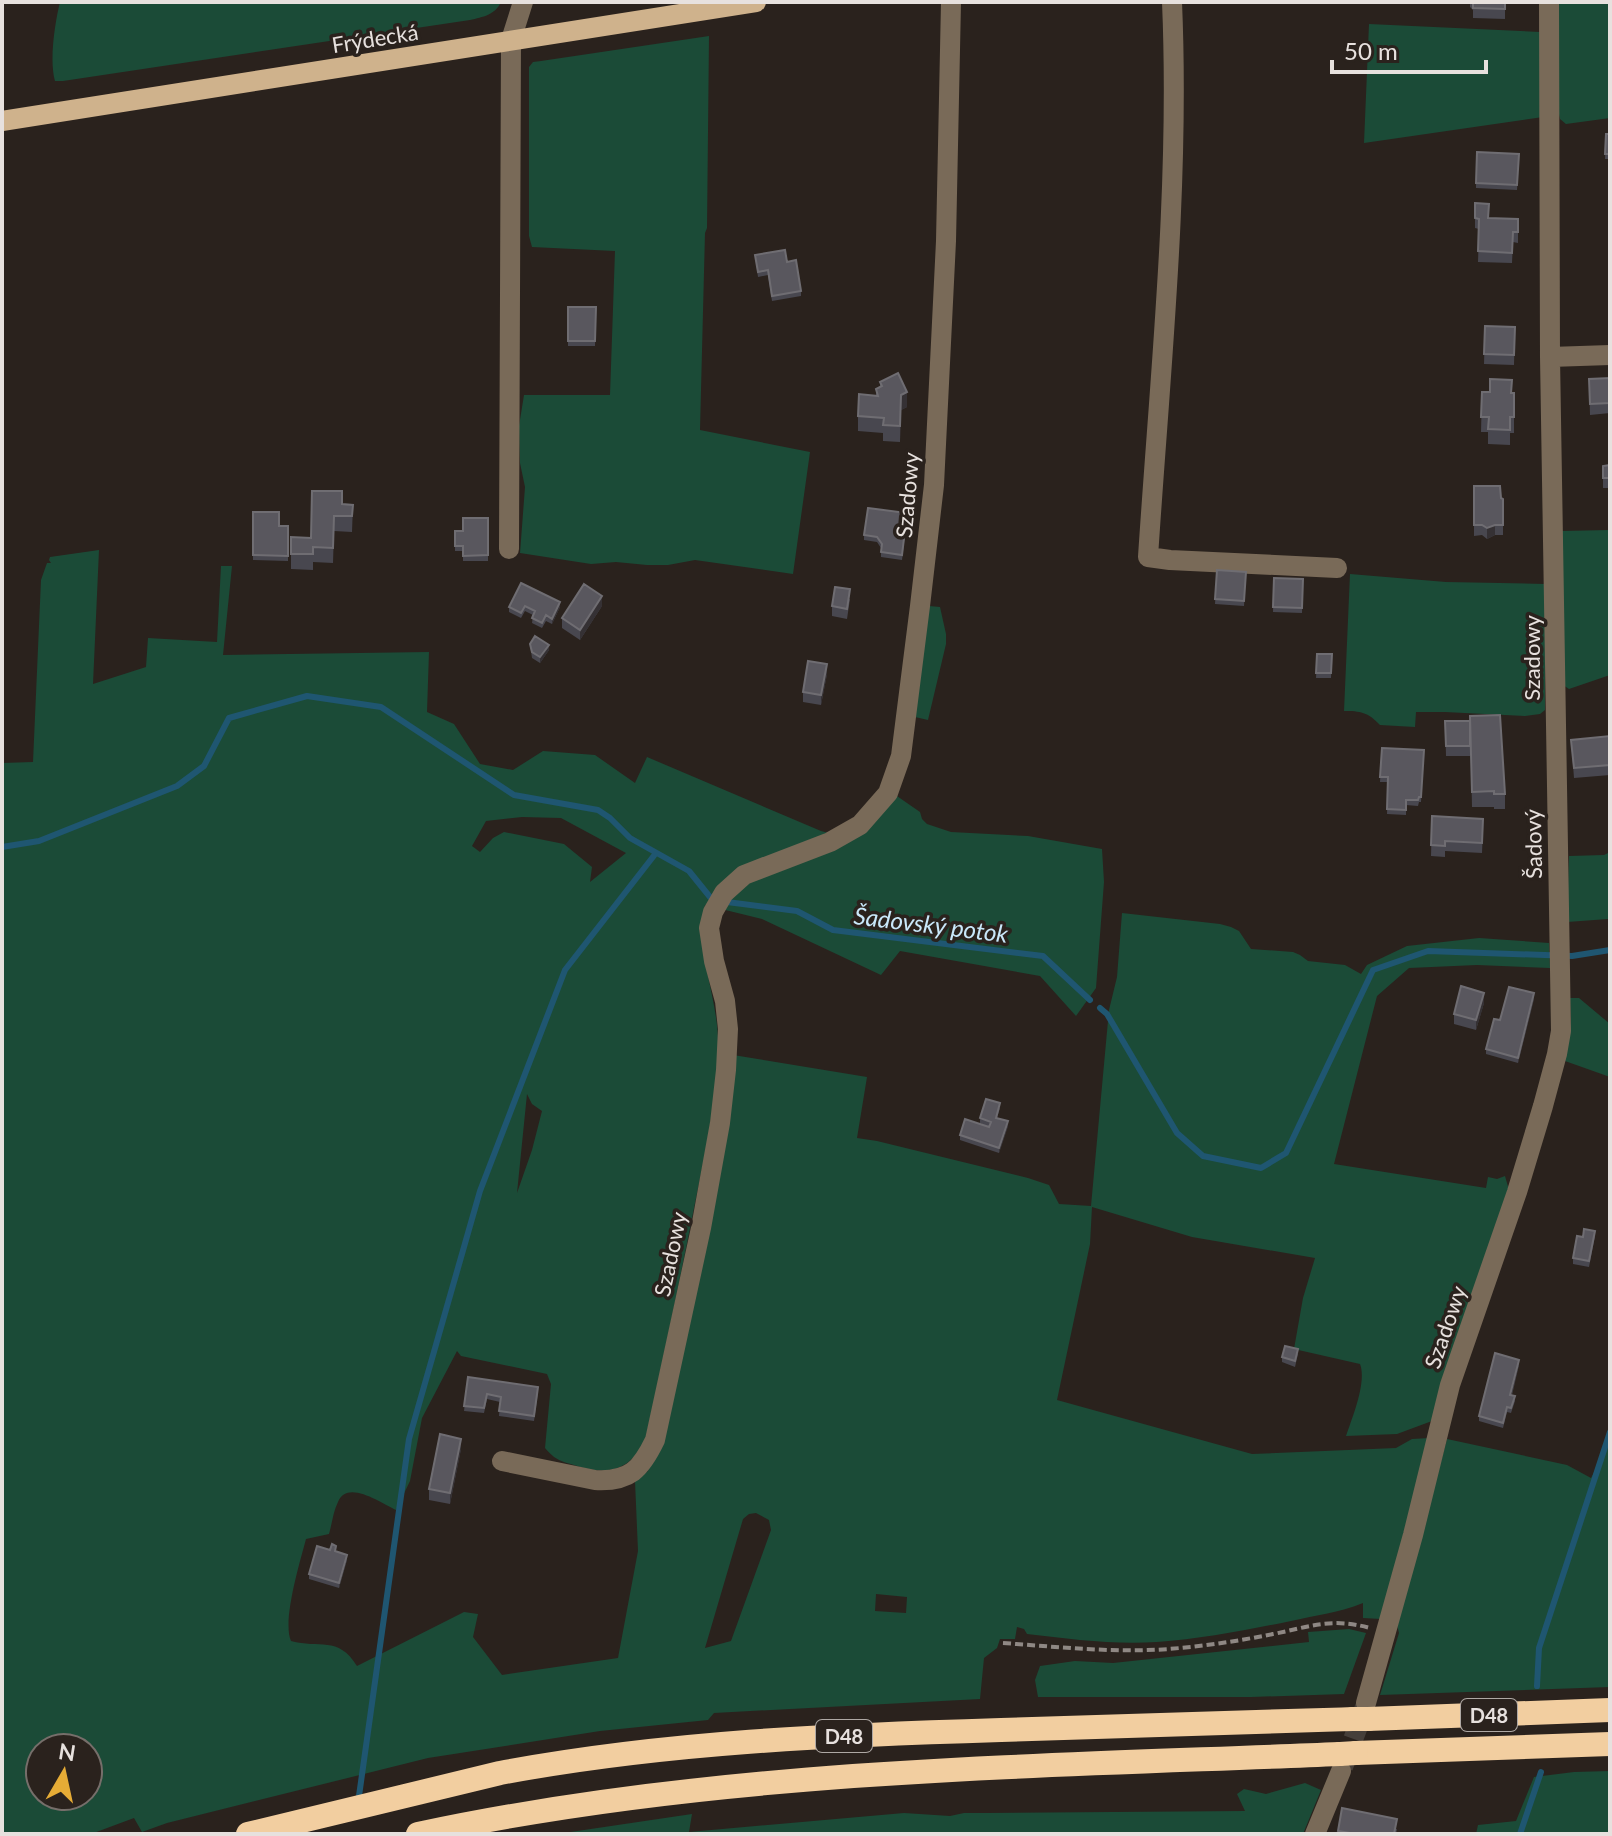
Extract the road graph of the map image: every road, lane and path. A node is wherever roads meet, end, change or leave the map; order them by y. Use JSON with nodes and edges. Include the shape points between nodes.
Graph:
{"nodes":[{"id":1,"x":523,"y":2,"type":"edge"},
{"id":2,"x":756,"y":2,"type":"edge"},
{"id":3,"x":951,"y":2,"type":"edge"},
{"id":4,"x":1172,"y":2,"type":"edge"},
{"id":5,"x":1549,"y":2,"type":"edge"},
{"id":6,"x":511,"y":40,"type":"junction"},
{"id":7,"x":2,"y":121,"type":"edge"},
{"id":8,"x":1610,"y":355,"type":"edge"},
{"id":9,"x":1550,"y":357,"type":"junction"},
{"id":10,"x":509,"y":549,"type":"dead end"},
{"id":11,"x":1337,"y":568,"type":"dead end"},
{"id":12,"x":1555,"y":719,"type":"joint"},
{"id":13,"x":1558,"y":968,"type":"joint"},
{"id":14,"x":502,"y":1461,"type":"dead end"},
{"id":15,"x":1387,"y":1632,"type":"junction"},
{"id":16,"x":1003,"y":1643,"type":"dead end"},
{"id":17,"x":1610,"y":1710,"type":"edge"},
{"id":18,"x":1363,"y":1714,"type":"junction"},
{"id":19,"x":1610,"y":1744,"type":"edge"},
{"id":20,"x":1346,"y":1759,"type":"junction"},
{"id":21,"x":248,"y":1834,"type":"edge"},
{"id":22,"x":418,"y":1834,"type":"edge"},
{"id":23,"x":1315,"y":1834,"type":"edge"}],
"edges":[{"from":1,"to":6,"type":"street"},
{"from":2,"to":6,"type":"main road","name":"Frýdecká"},
{"from":3,"to":14,"type":"street","name":"Szadowy","via":[[934,485],[901,756],[888,793],[860,825],[744,875],[720,900],[709,928],[725,1001],[726,1070],[701,1228],[655,1440],[636,1471],[610,1481]]},
{"from":4,"to":11,"type":"street","via":[[1173,171],[1148,557]]},
{"from":5,"to":9,"type":"street","name":"Szadowy"},
{"from":6,"to":7,"type":"main road","name":"Frýdecká"},
{"from":6,"to":10,"type":"street"},
{"from":8,"to":9,"type":"street"},
{"from":9,"to":12,"type":"street","name":"Szadowy"},
{"from":12,"to":13,"type":"street","name":"Šadový"},
{"from":13,"to":15,"type":"street","name":"Szadowy","via":[[1557,1054],[1517,1192],[1450,1385]]},
{"from":15,"to":16,"type":"path","via":[[1344,1623],[1308,1625],[1233,1642],[1109,1651]]},
{"from":15,"to":18,"type":"street","name":"Szadowy"},
{"from":17,"to":18,"type":"highway","number":"D48"},
{"from":18,"to":21,"type":"highway","number":"D48","via":[[888,1733],[681,1748],[500,1773]]},
{"from":19,"to":20,"type":"highway","number":"D48"},
{"from":20,"to":22,"type":"highway","number":"D48","via":[[774,1781],[595,1803]]},
{"from":20,"to":23,"type":"street"}]}
